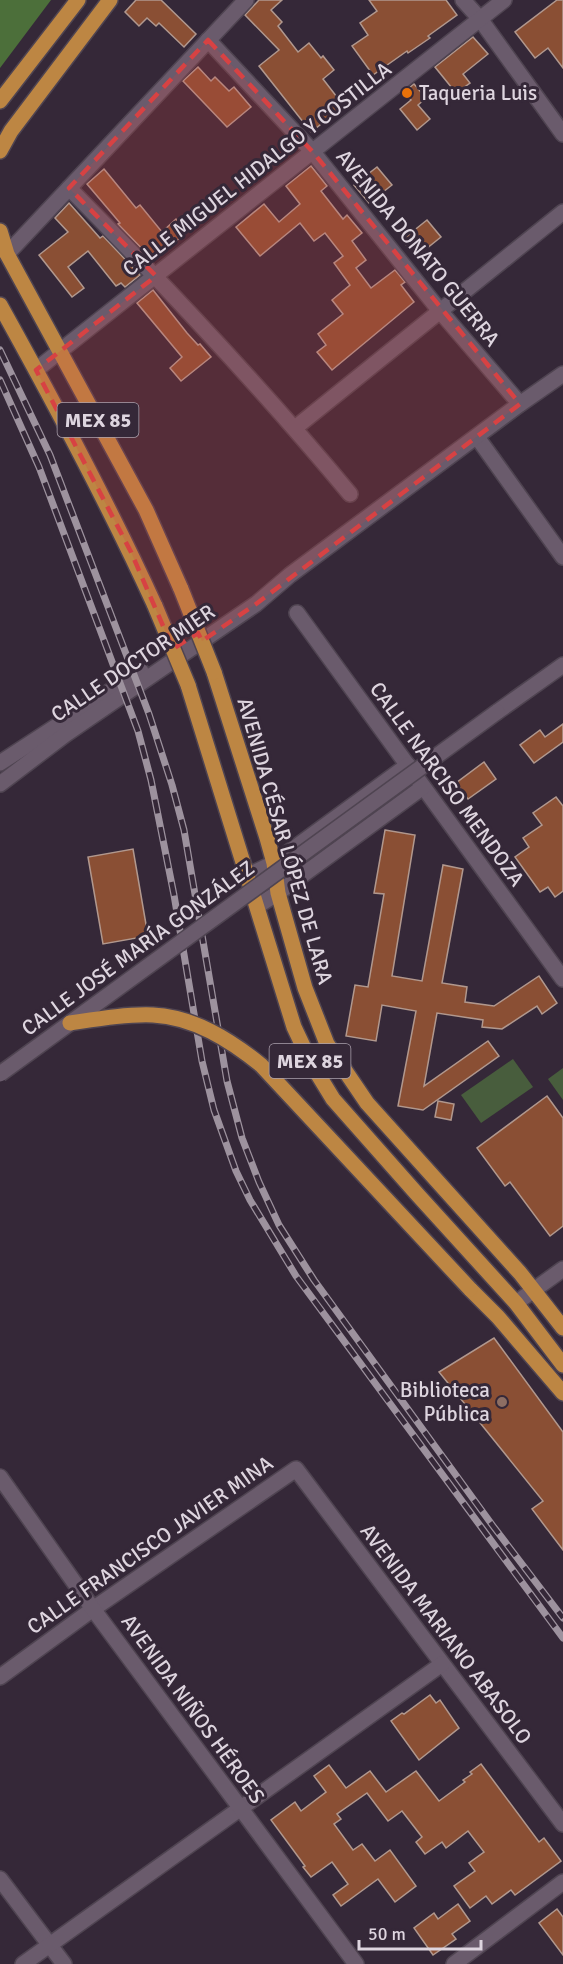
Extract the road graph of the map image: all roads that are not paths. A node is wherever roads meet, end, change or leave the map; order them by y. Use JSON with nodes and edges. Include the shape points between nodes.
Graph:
{"nodes":[{"id":1,"x":78,"y":0,"type":"edge"},
{"id":2,"x":110,"y":0,"type":"edge"},
{"id":3,"x":246,"y":0,"type":"edge"},
{"id":4,"x":463,"y":0,"type":"edge"},
{"id":5,"x":504,"y":0,"type":"edge"},
{"id":6,"x":480,"y":19,"type":"junction"},
{"id":7,"x":208,"y":40,"type":"junction"},
{"id":8,"x":0,"y":101,"type":"edge"},
{"id":9,"x":563,"y":134,"type":"edge"},
{"id":10,"x":0,"y":151,"type":"edge"},
{"id":11,"x":312,"y":151,"type":"junction"},
{"id":12,"x":69,"y":188,"type":"junction"},
{"id":13,"x":563,"y":212,"type":"edge"},
{"id":14,"x":0,"y":231,"type":"edge"},
{"id":15,"x":4,"y":259,"type":"edge"},
{"id":16,"x":156,"y":276,"type":"junction"},
{"id":17,"x":0,"y":305,"type":"edge"},
{"id":18,"x":440,"y":311,"type":"junction"},
{"id":19,"x":60,"y":350,"type":"junction"},
{"id":20,"x":36,"y":370,"type":"junction"},
{"id":21,"x":563,"y":374,"type":"edge"},
{"id":22,"x":520,"y":404,"type":"junction"},
{"id":23,"x":295,"y":428,"type":"junction"},
{"id":24,"x":477,"y":437,"type":"junction"},
{"id":25,"x":350,"y":494,"type":"dead end"},
{"id":26,"x":563,"y":557,"type":"edge"},
{"id":27,"x":290,"y":575,"type":"junction"},
{"id":28,"x":297,"y":612,"type":"dead end"},
{"id":29,"x":563,"y":665,"type":"edge"},
{"id":30,"x":0,"y":763,"type":"edge"},
{"id":31,"x":408,"y":765,"type":"junction"},
{"id":32,"x":0,"y":784,"type":"edge"},
{"id":33,"x":423,"y":787,"type":"junction"},
{"id":34,"x":274,"y":863,"type":"junction"},
{"id":35,"x":247,"y":876,"type":"junction"},
{"id":36,"x":278,"y":893,"type":"junction"},
{"id":37,"x":257,"y":906,"type":"junction"},
{"id":38,"x":562,"y":975,"type":"edge"},
{"id":39,"x":70,"y":1023,"type":"junction"},
{"id":40,"x":0,"y":1074,"type":"edge"},
{"id":41,"x":353,"y":1083,"type":"junction"},
{"id":42,"x":333,"y":1099,"type":"junction"},
{"id":43,"x":563,"y":1269,"type":"edge"},
{"id":44,"x":535,"y":1290,"type":"junction"},
{"id":45,"x":516,"y":1303,"type":"junction"},
{"id":46,"x":563,"y":1328,"type":"edge"},
{"id":47,"x":563,"y":1365,"type":"edge"},
{"id":48,"x":563,"y":1393,"type":"edge"},
{"id":49,"x":296,"y":1469,"type":"joint"},
{"id":50,"x":0,"y":1477,"type":"edge"},
{"id":51,"x":93,"y":1609,"type":"junction"},
{"id":52,"x":442,"y":1664,"type":"junction"},
{"id":53,"x":0,"y":1677,"type":"edge"},
{"id":54,"x":241,"y":1809,"type":"junction"},
{"id":55,"x":563,"y":1824,"type":"edge"},
{"id":56,"x":0,"y":1879,"type":"edge"},
{"id":57,"x":563,"y":1882,"type":"edge"},
{"id":58,"x":50,"y":1944,"type":"junction"},
{"id":59,"x":23,"y":1964,"type":"edge"},
{"id":60,"x":64,"y":1964,"type":"edge"},
{"id":61,"x":356,"y":1964,"type":"edge"},
{"id":62,"x":453,"y":1964,"type":"edge"}],
"edges":[{"from":1,"to":8,"type":"main road"},
{"from":2,"to":10,"type":"main road"},
{"from":3,"to":7,"type":"street"},
{"from":4,"to":6,"type":"street"},
{"from":5,"to":6,"type":"street","name":"CALLE MIGUEL HIDALGO Y COSTILLA"},
{"from":6,"to":9,"type":"street"},
{"from":6,"to":11,"type":"street","name":"CALLE MIGUEL HIDALGO Y COSTILLA"},
{"from":7,"to":11,"type":"street","name":"AVENIDA DONATO GUERRA"},
{"from":7,"to":12,"type":"street"},
{"from":11,"to":16,"type":"street","name":"CALLE MIGUEL HIDALGO Y COSTILLA"},
{"from":11,"to":18,"type":"street","name":"AVENIDA DONATO GUERRA"},
{"from":12,"to":15,"type":"street"},
{"from":12,"to":16,"type":"street"},
{"from":13,"to":18,"type":"street"},
{"from":14,"to":15,"type":"main road","number":"MEX 85"},
{"from":15,"to":19,"type":"main road","name":"AVENIDA CÉSAR LÓPEZ DE LARA","number":"MEX 85"},
{"from":16,"to":19,"type":"street","name":"CALLE MIGUEL HIDALGO Y COSTILLA"},
{"from":16,"to":23,"type":"street"},
{"from":17,"to":20,"type":"main road","name":"AVENIDA CÉSAR LÓPEZ DE LARA","number":"MEX 85"},
{"from":18,"to":22,"type":"street","name":"AVENIDA DONATO GUERRA"},
{"from":18,"to":23,"type":"street"},
{"from":19,"to":20,"type":"street","name":"CALLE MIGUEL HIDALGO Y COSTILLA"},
{"from":19,"to":34,"type":"main road","name":"AVENIDA CÉSAR LÓPEZ DE LARA","number":"MEX 85","bridge":true,"via":[[146,510],[181,589],[214,672]]},
{"from":20,"to":35,"type":"main road","name":"AVENIDA CÉSAR LÓPEZ DE LARA","number":"MEX 85","bridge":true,"via":[[130,552],[188,685]]},
{"from":21,"to":22,"type":"street","name":"CALLE DOCTOR MIER"},
{"from":22,"to":24,"type":"street","name":"CALLE DOCTOR MIER"},
{"from":23,"to":25,"type":"street"},
{"from":24,"to":26,"type":"street"},
{"from":24,"to":27,"type":"street","name":"CALLE DOCTOR MIER"},
{"from":27,"to":30,"type":"street","name":"CALLE DOCTOR MIER"},
{"from":27,"to":32,"type":"street","name":"CALLE DOCTOR MIER","via":[[256,604]]},
{"from":28,"to":31,"type":"street","name":"CALLE NARCISO MENDOZA"},
{"from":29,"to":39,"type":"street","name":"CALLE JOSÉ MARÍA GONZÁLEZ","bridge":true},
{"from":31,"to":33,"type":"street","name":"CALLE NARCISO MENDOZA"},
{"from":31,"to":34,"type":"street"},
{"from":33,"to":36,"type":"street"},
{"from":33,"to":38,"type":"street","name":"CALLE NARCISO MENDOZA"},
{"from":34,"to":35,"type":"street"},
{"from":34,"to":36,"type":"main road","name":"AVENIDA CÉSAR LÓPEZ DE LARA","number":"MEX 85"},
{"from":35,"to":37,"type":"main road","name":"AVENIDA CÉSAR LÓPEZ DE LARA","number":"MEX 85"},
{"from":36,"to":37,"type":"street"},
{"from":36,"to":41,"type":"main road","name":"AVENIDA CÉSAR LÓPEZ DE LARA","number":"MEX 85","via":[[304,988],[327,1044]]},
{"from":37,"to":42,"type":"main road","name":"AVENIDA CÉSAR LÓPEZ DE LARA","number":"MEX 85","via":[[294,1027]]},
{"from":39,"to":40,"type":"street","name":"CALLE JOSÉ MARÍA GONZÁLEZ","bridge":true},
{"from":39,"to":48,"type":"main road","bridge":true,"via":[[154,1015],[194,1023],[239,1047],[261,1065],[498,1317]]},
{"from":41,"to":42,"type":"main road"},
{"from":41,"to":44,"type":"main road","name":"AVENIDA CÉSAR LÓPEZ DE LARA","number":"MEX 85"},
{"from":42,"to":45,"type":"main road","name":"AVENIDA CÉSAR LÓPEZ DE LARA","number":"MEX 85"},
{"from":43,"to":44,"type":"street"},
{"from":44,"to":45,"type":"street"},
{"from":44,"to":46,"type":"main road","name":"AVENIDA CÉSAR LÓPEZ DE LARA","number":"MEX 85"},
{"from":45,"to":47,"type":"main road","name":"AVENIDA CÉSAR LÓPEZ DE LARA","number":"MEX 85"},
{"from":49,"to":51,"type":"street","name":"CALLE FRANCISCO JAVIER MINA"},
{"from":49,"to":52,"type":"street","name":"AVENIDA MARIANO ABASOLO"},
{"from":50,"to":51,"type":"street","name":"AVENIDA NIÑOS HÉROES"},
{"from":51,"to":53,"type":"street","name":"CALLE FRANCISCO JAVIER MINA"},
{"from":51,"to":54,"type":"street","name":"AVENIDA NIÑOS HÉROES"},
{"from":52,"to":54,"type":"street"},
{"from":52,"to":55,"type":"street","name":"AVENIDA MARIANO ABASOLO"},
{"from":54,"to":58,"type":"street"},
{"from":54,"to":61,"type":"street","name":"AVENIDA NIÑOS HÉROES"},
{"from":56,"to":58,"type":"street"},
{"from":57,"to":62,"type":"street"},
{"from":58,"to":59,"type":"street"},
{"from":58,"to":60,"type":"street"}]}
